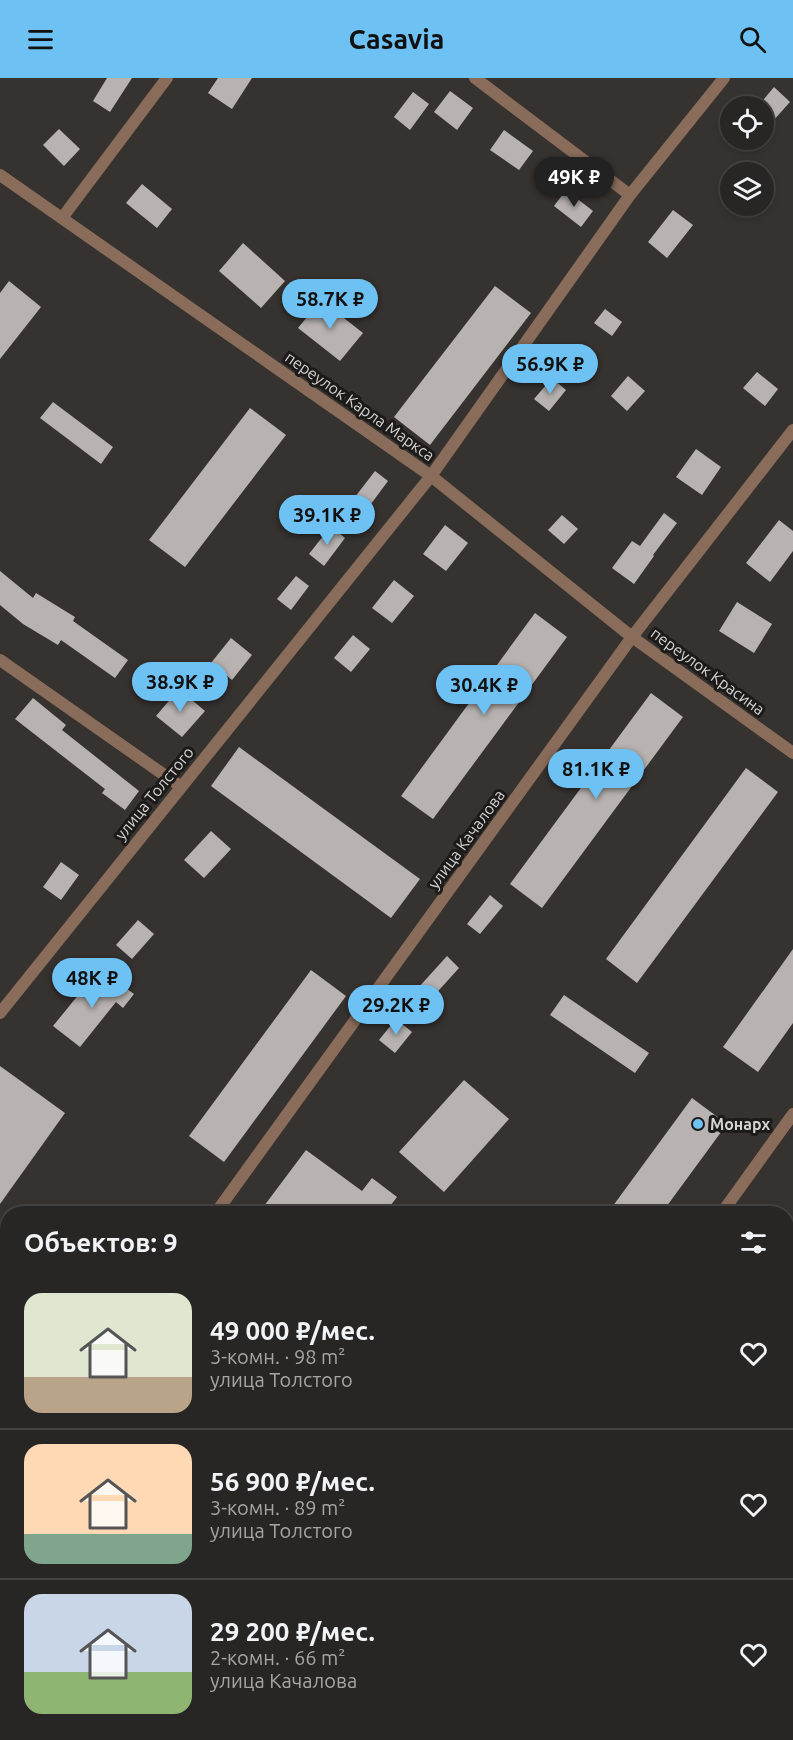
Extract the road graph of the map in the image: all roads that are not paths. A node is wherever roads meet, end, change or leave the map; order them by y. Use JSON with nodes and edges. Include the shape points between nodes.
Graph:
{"nodes":[{"id":1,"x":167,"y":78,"type":"edge"},
{"id":2,"x":475,"y":78,"type":"edge"},
{"id":3,"x":724,"y":78,"type":"edge"},
{"id":4,"x":0,"y":175,"type":"edge"},
{"id":5,"x":630,"y":195,"type":"junction"},
{"id":6,"x":62,"y":218,"type":"junction"},
{"id":7,"x":793,"y":430,"type":"edge"},
{"id":8,"x":431,"y":476,"type":"junction"},
{"id":9,"x":632,"y":637,"type":"junction"},
{"id":10,"x":0,"y":660,"type":"edge"},
{"id":11,"x":793,"y":753,"type":"edge"},
{"id":12,"x":180,"y":786,"type":"junction"},
{"id":13,"x":0,"y":1013,"type":"edge"},
{"id":14,"x":793,"y":1114,"type":"edge"},
{"id":15,"x":221,"y":1206,"type":"edge"},
{"id":16,"x":727,"y":1206,"type":"edge"}],
"edges":[{"from":1,"to":6,"type":"street"},
{"from":2,"to":5,"type":"street"},
{"from":3,"to":5,"type":"street","name":"улица Толстого"},
{"from":4,"to":6,"type":"street","name":"переулок Карла Маркса"},
{"from":5,"to":8,"type":"street","name":"улица Толстого"},
{"from":6,"to":8,"type":"street","name":"переулок Карла Маркса"},
{"from":7,"to":9,"type":"street","name":"улица Качалова"},
{"from":8,"to":9,"type":"street","name":"переулок Карла Маркса"},
{"from":8,"to":12,"type":"street","name":"улица Толстого"},
{"from":9,"to":11,"type":"street","name":"переулок Красина"},
{"from":9,"to":15,"type":"street","name":"улица Качалова"},
{"from":10,"to":12,"type":"street"},
{"from":12,"to":13,"type":"street","name":"улица Толстого"},
{"from":14,"to":16,"type":"street"}]}
